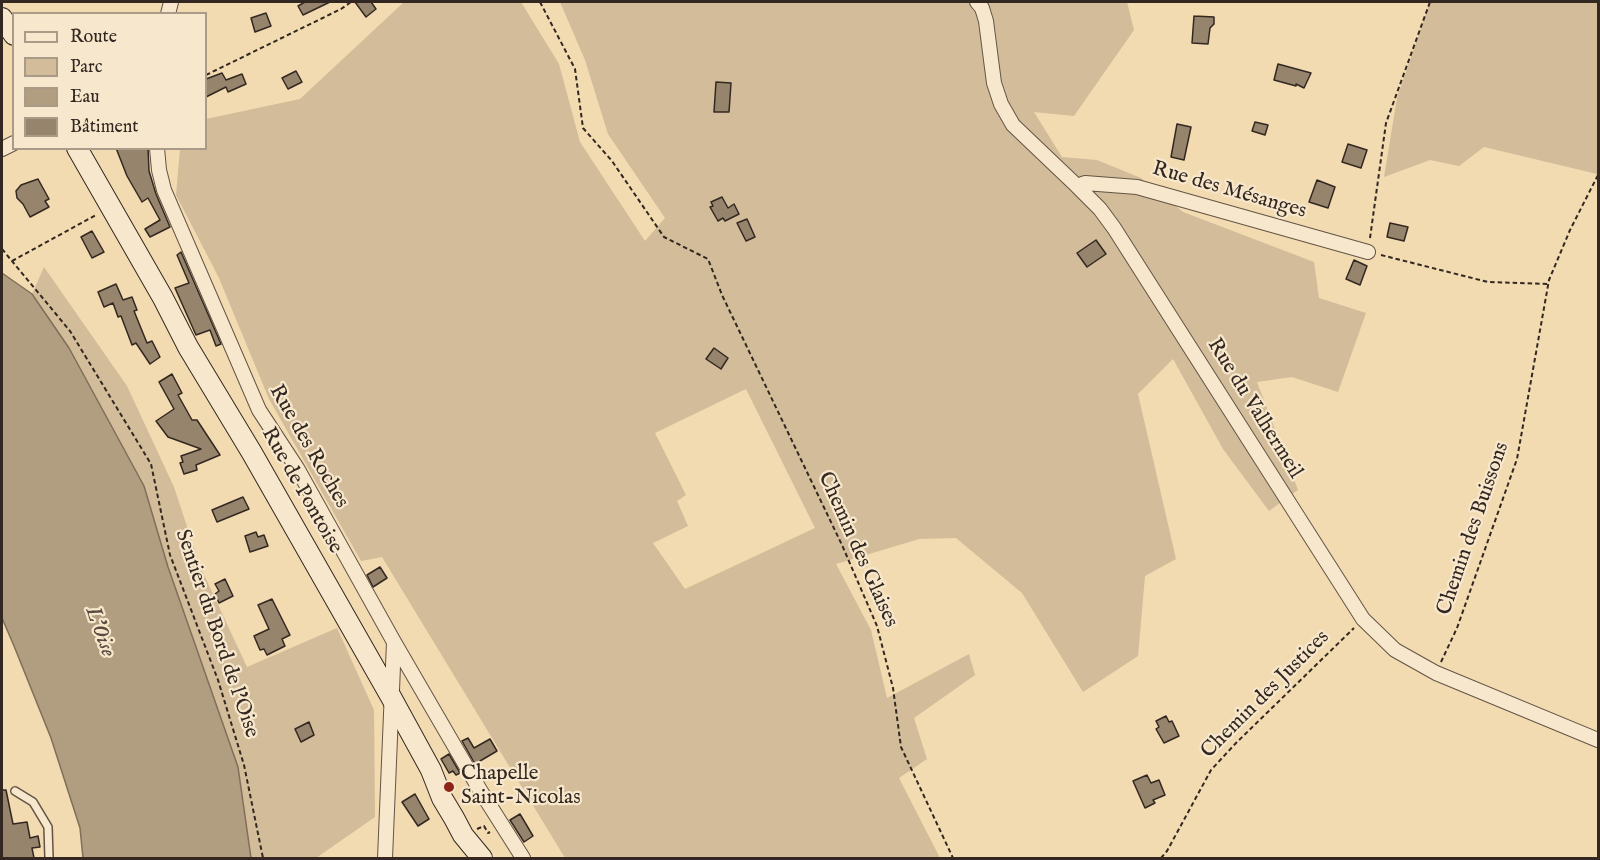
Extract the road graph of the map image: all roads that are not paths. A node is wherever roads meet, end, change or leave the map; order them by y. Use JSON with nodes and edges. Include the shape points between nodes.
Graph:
{"nodes":[{"id":1,"x":977,"y":2,"type":"edge"},
{"id":2,"x":2,"y":18,"type":"edge"},
{"id":3,"x":12,"y":32,"type":"edge"},
{"id":4,"x":78,"y":150,"type":"edge"},
{"id":5,"x":157,"y":150,"type":"edge"},
{"id":6,"x":1077,"y":186,"type":"junction"},
{"id":7,"x":1368,"y":252,"type":"road end"},
{"id":8,"x":393,"y":642,"type":"junction"},
{"id":9,"x":391,"y":698,"type":"junction"},
{"id":10,"x":1599,"y":740,"type":"edge"},
{"id":11,"x":15,"y":791,"type":"dead end"},
{"id":12,"x":48,"y":858,"type":"edge"},
{"id":13,"x":385,"y":858,"type":"edge"},
{"id":14,"x":482,"y":858,"type":"edge"},
{"id":15,"x":523,"y":858,"type":"edge"}],
"edges":[{"from":1,"to":6,"type":"street","name":"Rue du Valhermeil","via":[[986,21],[994,83],[1001,104],[1013,125]]},
{"from":2,"to":3,"type":"main road"},
{"from":4,"to":9,"type":"main road","name":"Rue de Pontoise"},
{"from":5,"to":8,"type":"street","name":"Rue des Roches","via":[[165,190],[259,410],[297,468]]},
{"from":6,"to":7,"type":"street","name":"Rue des Mésanges","via":[[1085,183],[1137,187]]},
{"from":6,"to":10,"type":"street","name":"Rue du Valhermeil","via":[[1114,228],[1363,619],[1395,650],[1436,673]]},
{"from":8,"to":9,"type":"street"},
{"from":8,"to":15,"type":"street","name":"Rue des Roches"},
{"from":9,"to":13,"type":"street"},
{"from":9,"to":14,"type":"main road","name":"Rue de Pontoise","via":[[463,835]]},
{"from":11,"to":12,"type":"lane","via":[[33,802],[48,827]]}]}
